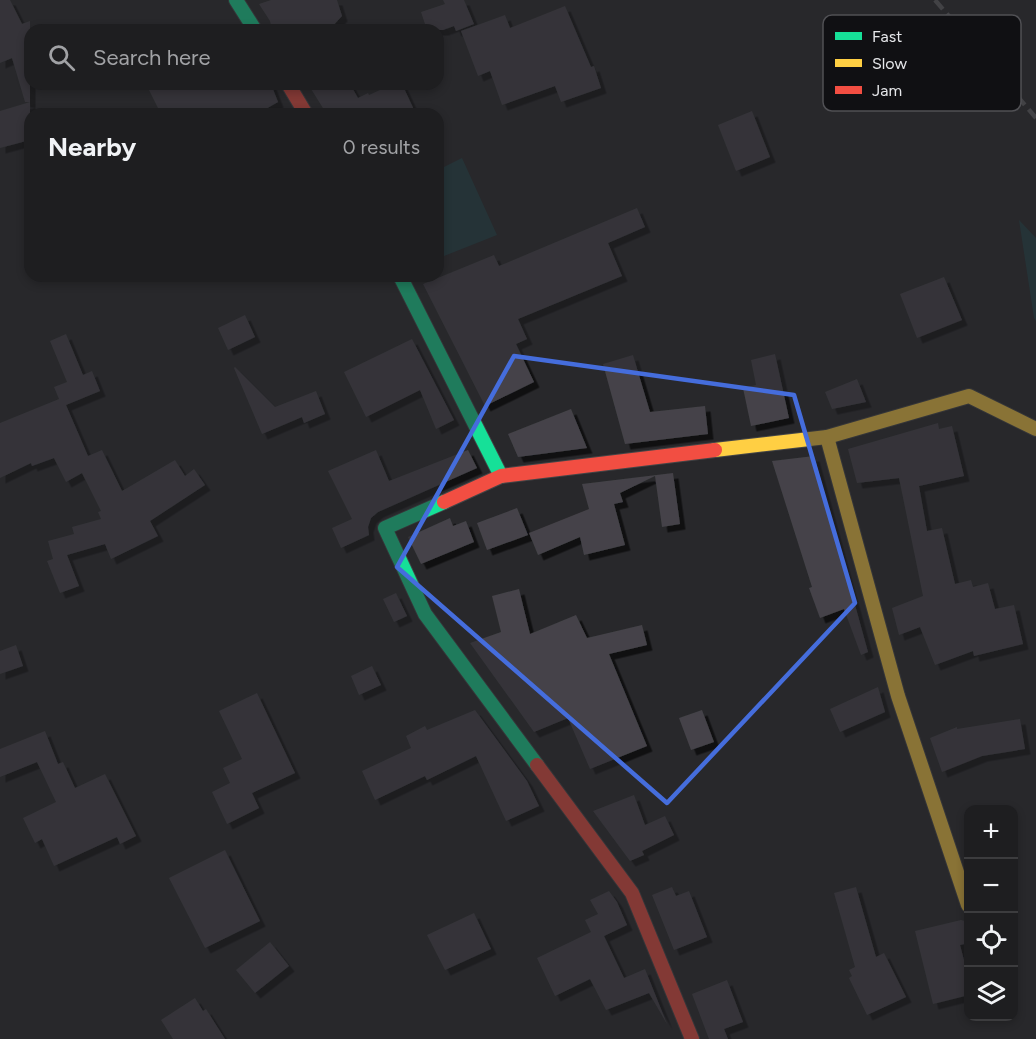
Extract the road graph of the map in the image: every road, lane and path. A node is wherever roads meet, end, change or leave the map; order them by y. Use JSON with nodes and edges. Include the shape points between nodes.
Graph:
{"nodes":[{"id":1,"x":236,"y":0,"type":"edge"},
{"id":2,"x":251,"y":24,"type":"edge"},
{"id":3,"x":292,"y":90,"type":"edge"},
{"id":4,"x":302,"y":108,"type":"edge"},
{"id":5,"x":403,"y":282,"type":"edge"},
{"id":6,"x":1036,"y":429,"type":"edge"},
{"id":7,"x":827,"y":437,"type":"junction"},
{"id":8,"x":501,"y":476,"type":"junction"},
{"id":9,"x":964,"y":890,"type":"edge"},
{"id":10,"x":692,"y":1039,"type":"edge"}],
"edges":[{"from":1,"to":2,"type":"street"},
{"from":3,"to":4,"type":"street"},
{"from":5,"to":8,"type":"street"},
{"from":6,"to":7,"type":"street","via":[[969,396]]},
{"from":7,"to":8,"type":"street"},
{"from":7,"to":9,"type":"street","via":[[898,696]]},
{"from":8,"to":10,"type":"street","via":[[385,528],[424,614],[632,892]]}]}
